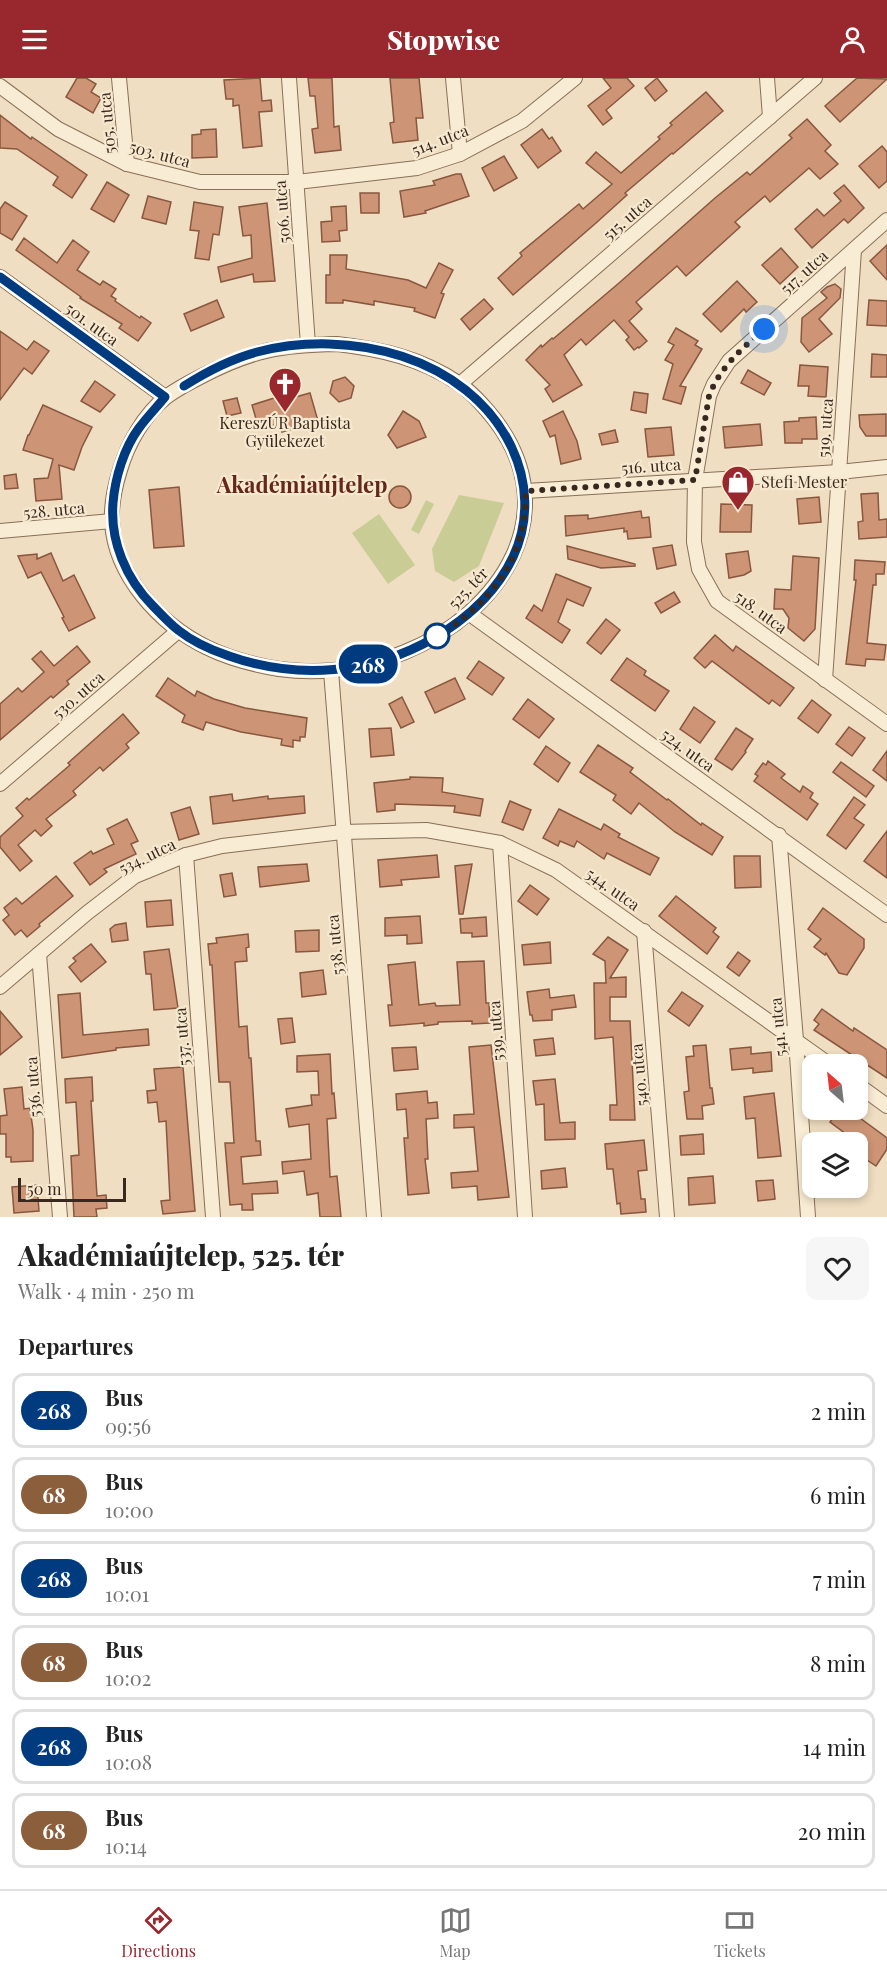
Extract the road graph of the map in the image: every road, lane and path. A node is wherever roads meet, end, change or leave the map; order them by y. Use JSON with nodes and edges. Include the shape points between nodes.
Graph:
{"nodes":[{"id":1,"x":119,"y":78,"type":"edge"},
{"id":2,"x":289,"y":78,"type":"edge"},
{"id":3,"x":453,"y":78,"type":"edge"},
{"id":4,"x":575,"y":78,"type":"edge"},
{"id":5,"x":767,"y":78,"type":"edge"},
{"id":6,"x":815,"y":78,"type":"edge"},
{"id":7,"x":0,"y":86,"type":"edge"},
{"id":8,"x":770,"y":117,"type":"junction"},
{"id":9,"x":460,"y":154,"type":"junction"},
{"id":10,"x":127,"y":164,"type":"junction"},
{"id":11,"x":297,"y":182,"type":"junction"},
{"id":12,"x":887,"y":220,"type":"edge"},
{"id":13,"x":854,"y":250,"type":"junction"},
{"id":14,"x":0,"y":277,"type":"edge"},
{"id":15,"x":308,"y":345,"type":"junction"},
{"id":16,"x":460,"y":384,"type":"junction"},
{"id":17,"x":165,"y":397,"type":"junction"},
{"id":18,"x":887,"y":467,"type":"edge"},
{"id":19,"x":839,"y":472,"type":"junction"},
{"id":20,"x":695,"y":480,"type":"junction"},
{"id":21,"x":526,"y":491,"type":"junction"},
{"id":22,"x":112,"y":521,"type":"junction"},
{"id":23,"x":0,"y":531,"type":"edge"},
{"id":24,"x":470,"y":614,"type":"junction"},
{"id":25,"x":178,"y":631,"type":"junction"},
{"id":26,"x":331,"y":670,"type":"junction"},
{"id":27,"x":825,"y":680,"type":"junction"},
{"id":28,"x":887,"y":724,"type":"edge"},
{"id":29,"x":0,"y":784,"type":"edge"},
{"id":30,"x":342,"y":832,"type":"junction"},
{"id":31,"x":778,"y":835,"type":"junction"},
{"id":32,"x":500,"y":843,"type":"junction"},
{"id":33,"x":186,"y":855,"type":"junction"},
{"id":34,"x":887,"y":915,"type":"edge"},
{"id":35,"x":644,"y":931,"type":"junction"},
{"id":36,"x":39,"y":954,"type":"junction"},
{"id":37,"x":0,"y":987,"type":"edge"},
{"id":38,"x":796,"y":1040,"type":"junction"},
{"id":39,"x":815,"y":1054,"type":"edge"},
{"id":40,"x":868,"y":1092,"type":"edge"},
{"id":41,"x":887,"y":1106,"type":"edge"},
{"id":42,"x":60,"y":1217,"type":"edge"},
{"id":43,"x":213,"y":1217,"type":"edge"},
{"id":44,"x":374,"y":1217,"type":"edge"},
{"id":45,"x":525,"y":1217,"type":"edge"},
{"id":46,"x":667,"y":1217,"type":"edge"},
{"id":47,"x":808,"y":1217,"type":"edge"}],
"edges":[{"from":1,"to":10,"type":"street","name":"505. utca"},
{"from":2,"to":11,"type":"street","name":"506. utca"},
{"from":3,"to":9,"type":"street"},
{"from":4,"to":9,"type":"street","name":"514. utca","via":[[522,121]]},
{"from":5,"to":8,"type":"street"},
{"from":6,"to":8,"type":"street","name":"515. utca"},
{"from":7,"to":10,"type":"street","name":"503. utca","via":[[58,129]]},
{"from":8,"to":16,"type":"street","name":"515. utca"},
{"from":9,"to":11,"type":"street","name":"514. utca","via":[[417,168]]},
{"from":10,"to":11,"type":"street","name":"503. utca","via":[[200,182]]},
{"from":11,"to":15,"type":"street","name":"506. utca"},
{"from":12,"to":13,"type":"street","name":"517. utca"},
{"from":13,"to":19,"type":"street","name":"519. utca"},
{"from":13,"to":20,"type":"street","name":"517. utca","via":[[721,372],[709,396]]},
{"from":14,"to":17,"type":"street","name":"501. utca"},
{"from":15,"to":16,"type":"street","name":"525. tér","via":[[367,347],[429,366]]},
{"from":15,"to":17,"type":"street","name":"525. tér","via":[[254,353]]},
{"from":16,"to":21,"type":"street","name":"525. tér","via":[[505,434],[520,463]]},
{"from":17,"to":22,"type":"street","name":"525. tér","via":[[138,429],[124,456],[114,489]]},
{"from":18,"to":19,"type":"street","name":"516. utca"},
{"from":19,"to":20,"type":"street","name":"516. utca"},
{"from":19,"to":27,"type":"street","name":"519. utca"},
{"from":20,"to":21,"type":"street","name":"516. utca"},
{"from":20,"to":27,"type":"street","name":"518. utca","via":[[694,542],[699,569],[717,601]]},
{"from":21,"to":24,"type":"street","name":"525. tér","via":[[514,555],[498,583]]},
{"from":22,"to":23,"type":"street","name":"528. utca"},
{"from":22,"to":25,"type":"street","name":"525. tér","via":[[124,565],[140,594]]},
{"from":24,"to":26,"type":"street","name":"525. tér","via":[[392,658]]},
{"from":24,"to":31,"type":"street","name":"524. utca"},
{"from":25,"to":26,"type":"street","name":"525. tér","via":[[208,648],[244,661],[278,669]]},
{"from":25,"to":29,"type":"street","name":"530. utca"},
{"from":26,"to":30,"type":"street","name":"538. utca"},
{"from":27,"to":28,"type":"street","name":"518. utca"},
{"from":30,"to":32,"type":"street","name":"544. utca","via":[[426,830]]},
{"from":30,"to":33,"type":"street","name":"534. utca","via":[[222,846]]},
{"from":30,"to":44,"type":"street","name":"538. utca"},
{"from":31,"to":34,"type":"street","name":"524. utca"},
{"from":31,"to":38,"type":"street","name":"541. utca"},
{"from":32,"to":35,"type":"street","name":"544. utca","via":[[556,870]]},
{"from":32,"to":45,"type":"street","name":"539. utca"},
{"from":33,"to":36,"type":"street","name":"534. utca","via":[[135,876]]},
{"from":33,"to":43,"type":"street","name":"537. utca"},
{"from":35,"to":38,"type":"street","name":"544. utca"},
{"from":35,"to":46,"type":"street","name":"540. utca"},
{"from":36,"to":37,"type":"street","name":"534. utca"},
{"from":36,"to":42,"type":"street","name":"536. utca"},
{"from":38,"to":39,"type":"street","name":"544. utca"},
{"from":38,"to":47,"type":"street","name":"541. utca"},
{"from":40,"to":41,"type":"street"}]}
